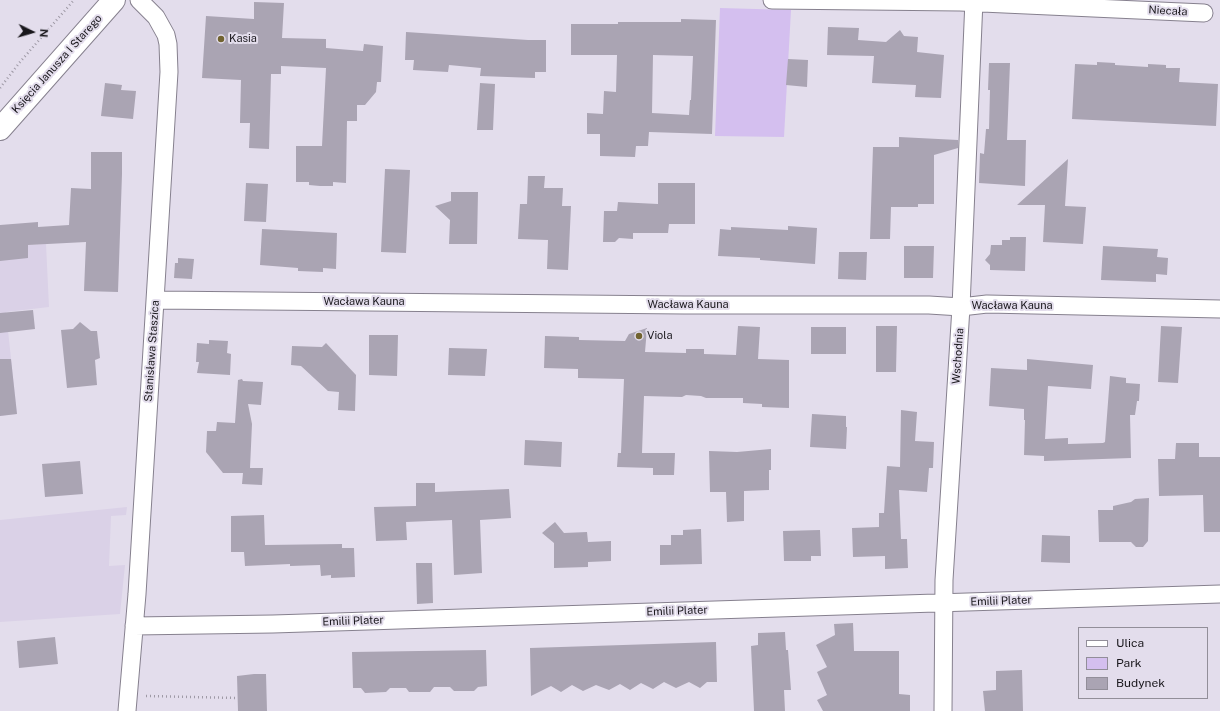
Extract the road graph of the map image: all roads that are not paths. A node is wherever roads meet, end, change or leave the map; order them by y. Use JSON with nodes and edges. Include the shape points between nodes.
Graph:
{"nodes":[{"id":1,"x":114,"y":0,"type":"edge"},
{"id":2,"x":139,"y":0,"type":"edge"},
{"id":3,"x":772,"y":0,"type":"edge"},
{"id":4,"x":974,"y":2,"type":"edge"},
{"id":5,"x":1204,"y":13,"type":"dead end"},
{"id":6,"x":1,"y":126,"type":"edge"},
{"id":7,"x":156,"y":300,"type":"junction"},
{"id":8,"x":961,"y":307,"type":"junction"},
{"id":9,"x":1220,"y":308,"type":"edge"},
{"id":10,"x":1220,"y":594,"type":"edge"},
{"id":11,"x":943,"y":603,"type":"junction"},
{"id":12,"x":134,"y":626,"type":"junction"},
{"id":13,"x":127,"y":711,"type":"edge"},
{"id":14,"x":943,"y":711,"type":"edge"}],
"edges":[{"from":1,"to":6,"type":"street","name":"Księcia Janusza I Starego"},
{"from":2,"to":7,"type":"street","name":"Stanisława Staszica","via":[[156,17],[168,44],[169,78]]},
{"from":3,"to":4,"type":"street","name":"Niecała"},
{"from":4,"to":5,"type":"street","name":"Niecała"},
{"from":4,"to":8,"type":"street","name":"Wschodnia"},
{"from":7,"to":8,"type":"street","name":"Wacława Kauna"},
{"from":7,"to":12,"type":"street","name":"Stanisława Staszica"},
{"from":8,"to":9,"type":"street","name":"Wacława Kauna","via":[[987,304]]},
{"from":8,"to":11,"type":"street","name":"Wschodnia"},
{"from":10,"to":11,"type":"street","name":"Emilii Plater"},
{"from":11,"to":12,"type":"street","name":"Emilii Plater"},
{"from":11,"to":14,"type":"street","name":"Wschodnia"},
{"from":12,"to":13,"type":"street","name":"Stanisława Staszica"}]}
